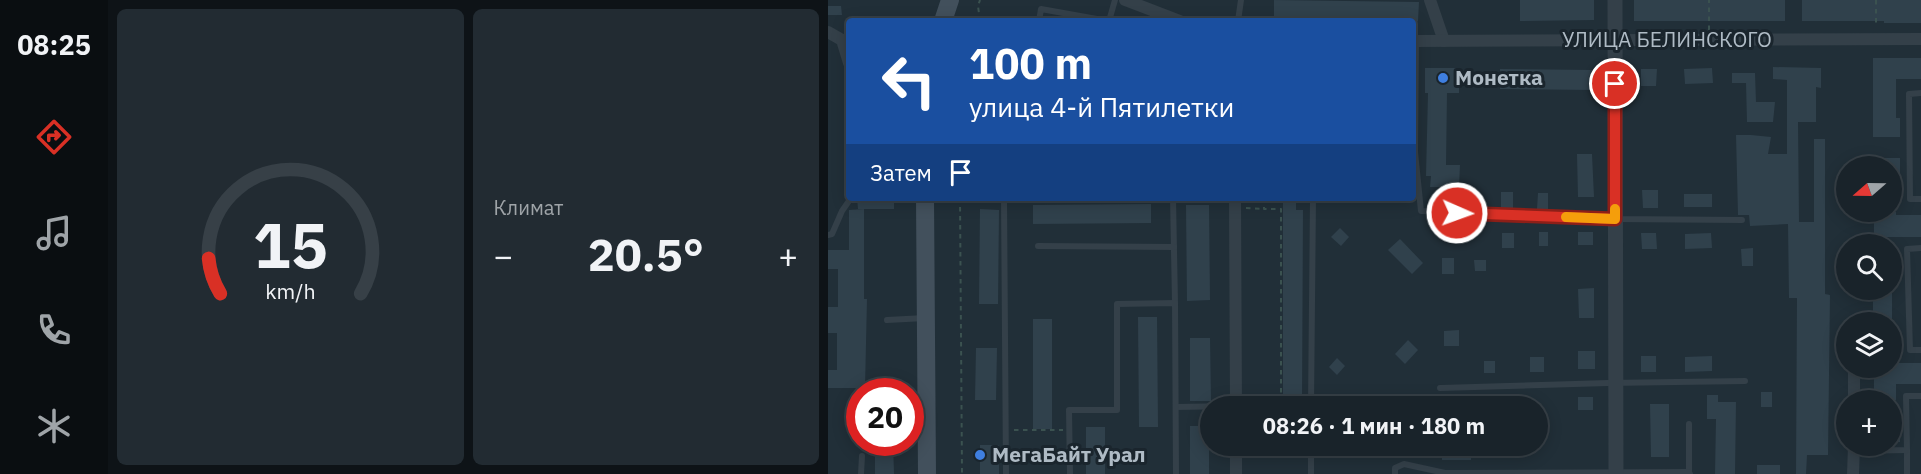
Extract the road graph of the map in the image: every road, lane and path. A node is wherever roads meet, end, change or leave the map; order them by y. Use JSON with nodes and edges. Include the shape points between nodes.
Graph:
{"nodes":[{"id":1,"x":950,"y":0,"type":"edge"},
{"id":2,"x":980,"y":0,"type":"edge"},
{"id":3,"x":1115,"y":0,"type":"edge"},
{"id":4,"x":1125,"y":0,"type":"edge"},
{"id":5,"x":1241,"y":0,"type":"edge"},
{"id":6,"x":1430,"y":0,"type":"edge"},
{"id":7,"x":1615,"y":0,"type":"edge"},
{"id":8,"x":1709,"y":0,"type":"edge"},
{"id":9,"x":1876,"y":0,"type":"edge"},
{"id":10,"x":944,"y":18,"type":"edge"},
{"id":11,"x":980,"y":18,"type":"edge"},
{"id":12,"x":1040,"y":18,"type":"edge"},
{"id":13,"x":1091,"y":18,"type":"edge"},
{"id":14,"x":1109,"y":18,"type":"edge"},
{"id":15,"x":1172,"y":18,"type":"edge"},
{"id":16,"x":1238,"y":18,"type":"edge"},
{"id":17,"x":828,"y":32,"type":"edge"},
{"id":18,"x":1615,"y":39,"type":"junction"},
{"id":19,"x":1709,"y":39,"type":"junction"},
{"id":20,"x":1876,"y":39,"type":"junction"},
{"id":21,"x":1921,"y":39,"type":"edge"},
{"id":22,"x":1416,"y":41,"type":"edge"},
{"id":23,"x":1444,"y":41,"type":"junction"},
{"id":24,"x":846,"y":53,"type":"edge"},
{"id":25,"x":1921,"y":93,"type":"edge"},
{"id":26,"x":1416,"y":169,"type":"edge"},
{"id":27,"x":1921,"y":199,"type":"edge"},
{"id":28,"x":849,"y":201,"type":"edge"},
{"id":29,"x":925,"y":201,"type":"edge"},
{"id":30,"x":960,"y":201,"type":"edge"},
{"id":31,"x":1004,"y":201,"type":"edge"},
{"id":32,"x":1174,"y":201,"type":"edge"},
{"id":33,"x":1206,"y":201,"type":"edge"},
{"id":34,"x":1264,"y":201,"type":"edge"},
{"id":35,"x":1312,"y":201,"type":"edge"},
{"id":36,"x":1237,"y":202,"type":"edge"},
{"id":37,"x":1264,"y":209,"type":"junction"},
{"id":38,"x":1615,"y":219,"type":"junction"},
{"id":39,"x":1742,"y":220,"type":"dead end"},
{"id":40,"x":828,"y":236,"type":"edge"},
{"id":41,"x":1038,"y":246,"type":"dead end"},
{"id":42,"x":1174,"y":246,"type":"junction"},
{"id":43,"x":1921,"y":248,"type":"edge"},
{"id":44,"x":1175,"y":303,"type":"junction"},
{"id":45,"x":926,"y":318,"type":"junction"},
{"id":46,"x":887,"y":320,"type":"dead end"},
{"id":47,"x":1921,"y":350,"type":"edge"},
{"id":48,"x":1745,"y":381,"type":"dead end"},
{"id":49,"x":1616,"y":384,"type":"junction"},
{"id":50,"x":1440,"y":388,"type":"dead end"},
{"id":51,"x":1236,"y":396,"type":"edge"},
{"id":52,"x":1281,"y":396,"type":"edge"},
{"id":53,"x":1311,"y":396,"type":"edge"},
{"id":54,"x":1921,"y":396,"type":"edge"},
{"id":55,"x":1176,"y":407,"type":"junction"},
{"id":56,"x":1200,"y":407,"type":"edge"},
{"id":57,"x":1689,"y":424,"type":"dead end"},
{"id":58,"x":1005,"y":430,"type":"junction"},
{"id":59,"x":1070,"y":430,"type":"junction"},
{"id":60,"x":1902,"y":450,"type":"edge"},
{"id":61,"x":1907,"y":450,"type":"junction"},
{"id":62,"x":862,"y":456,"type":"dead end"},
{"id":63,"x":1236,"y":456,"type":"edge"},
{"id":64,"x":1311,"y":456,"type":"edge"},
{"id":65,"x":1854,"y":456,"type":"edge"},
{"id":66,"x":1616,"y":473,"type":"edge"},
{"id":67,"x":1689,"y":473,"type":"edge"},
{"id":68,"x":861,"y":474,"type":"edge"},
{"id":69,"x":927,"y":474,"type":"edge"},
{"id":70,"x":962,"y":474,"type":"edge"},
{"id":71,"x":1006,"y":474,"type":"edge"},
{"id":72,"x":1070,"y":474,"type":"edge"},
{"id":73,"x":1176,"y":474,"type":"edge"},
{"id":74,"x":1236,"y":474,"type":"edge"},
{"id":75,"x":1311,"y":474,"type":"edge"},
{"id":76,"x":1395,"y":474,"type":"edge"},
{"id":77,"x":1853,"y":474,"type":"edge"},
{"id":78,"x":1907,"y":474,"type":"edge"}],
"edges":[{"from":1,"to":10,"type":"main road"},
{"from":2,"to":11,"type":"path"},
{"from":3,"to":14,"type":"lane"},
{"from":4,"to":15,"type":"street"},
{"from":5,"to":16,"type":"lane"},
{"from":6,"to":23,"type":"street"},
{"from":7,"to":18,"type":"street"},
{"from":8,"to":19,"type":"path"},
{"from":9,"to":20,"type":"path"},
{"from":12,"to":13,"type":"lane","via":[[1041,9]]},
{"from":17,"to":24,"type":"street","via":[[842,40]]},
{"from":18,"to":19,"type":"street","name":"УЛИЦА БЕЛИНСКОГО"},
{"from":18,"to":23,"type":"street","name":"УЛИЦА БЕЛИНСКОГО"},
{"from":18,"to":38,"type":"street"},
{"from":19,"to":20,"type":"street","name":"УЛИЦА БЕЛИНСКОГО"},
{"from":20,"to":21,"type":"street","name":"УЛИЦА БЕЛИНСКОГО"},
{"from":22,"to":23,"type":"street","name":"УЛИЦА БЕЛИНСКОГО"},
{"from":25,"to":27,"type":"lane","via":[[1909,94],[1911,199]]},
{"from":26,"to":38,"type":"lane","via":[[1421,211]]},
{"from":28,"to":40,"type":"lane"},
{"from":29,"to":45,"type":"main road"},
{"from":30,"to":70,"type":"path"},
{"from":31,"to":58,"type":"lane"},
{"from":32,"to":42,"type":"lane"},
{"from":33,"to":36,"type":"path"},
{"from":34,"to":37,"type":"path"},
{"from":35,"to":53,"type":"lane"},
{"from":36,"to":37,"type":"path"},
{"from":36,"to":51,"type":"street"},
{"from":37,"to":52,"type":"path","via":[[1281,209]]},
{"from":38,"to":39,"type":"lane"},
{"from":38,"to":49,"type":"street"},
{"from":41,"to":42,"type":"lane"},
{"from":42,"to":44,"type":"lane"},
{"from":43,"to":47,"type":"lane","via":[[1907,249],[1910,350]]},
{"from":44,"to":55,"type":"lane"},
{"from":44,"to":59,"type":"lane","via":[[1117,304],[1118,410],[1069,410]]},
{"from":45,"to":46,"type":"lane"},
{"from":45,"to":69,"type":"main road"},
{"from":48,"to":49,"type":"lane"},
{"from":49,"to":50,"type":"lane"},
{"from":49,"to":66,"type":"street"},
{"from":54,"to":61,"type":"lane","via":[[1906,396]]},
{"from":55,"to":56,"type":"lane"},
{"from":55,"to":73,"type":"lane"},
{"from":57,"to":67,"type":"lane"},
{"from":58,"to":59,"type":"path"},
{"from":58,"to":71,"type":"lane"},
{"from":59,"to":72,"type":"lane"},
{"from":60,"to":61,"type":"lane"},
{"from":61,"to":78,"type":"lane"},
{"from":62,"to":68,"type":"lane"},
{"from":63,"to":74,"type":"street"},
{"from":64,"to":75,"type":"lane"},
{"from":65,"to":77,"type":"street"},
{"from":66,"to":67,"type":"lane"},
{"from":66,"to":76,"type":"lane","via":[[1445,473],[1404,464],[1395,468]]}]}
